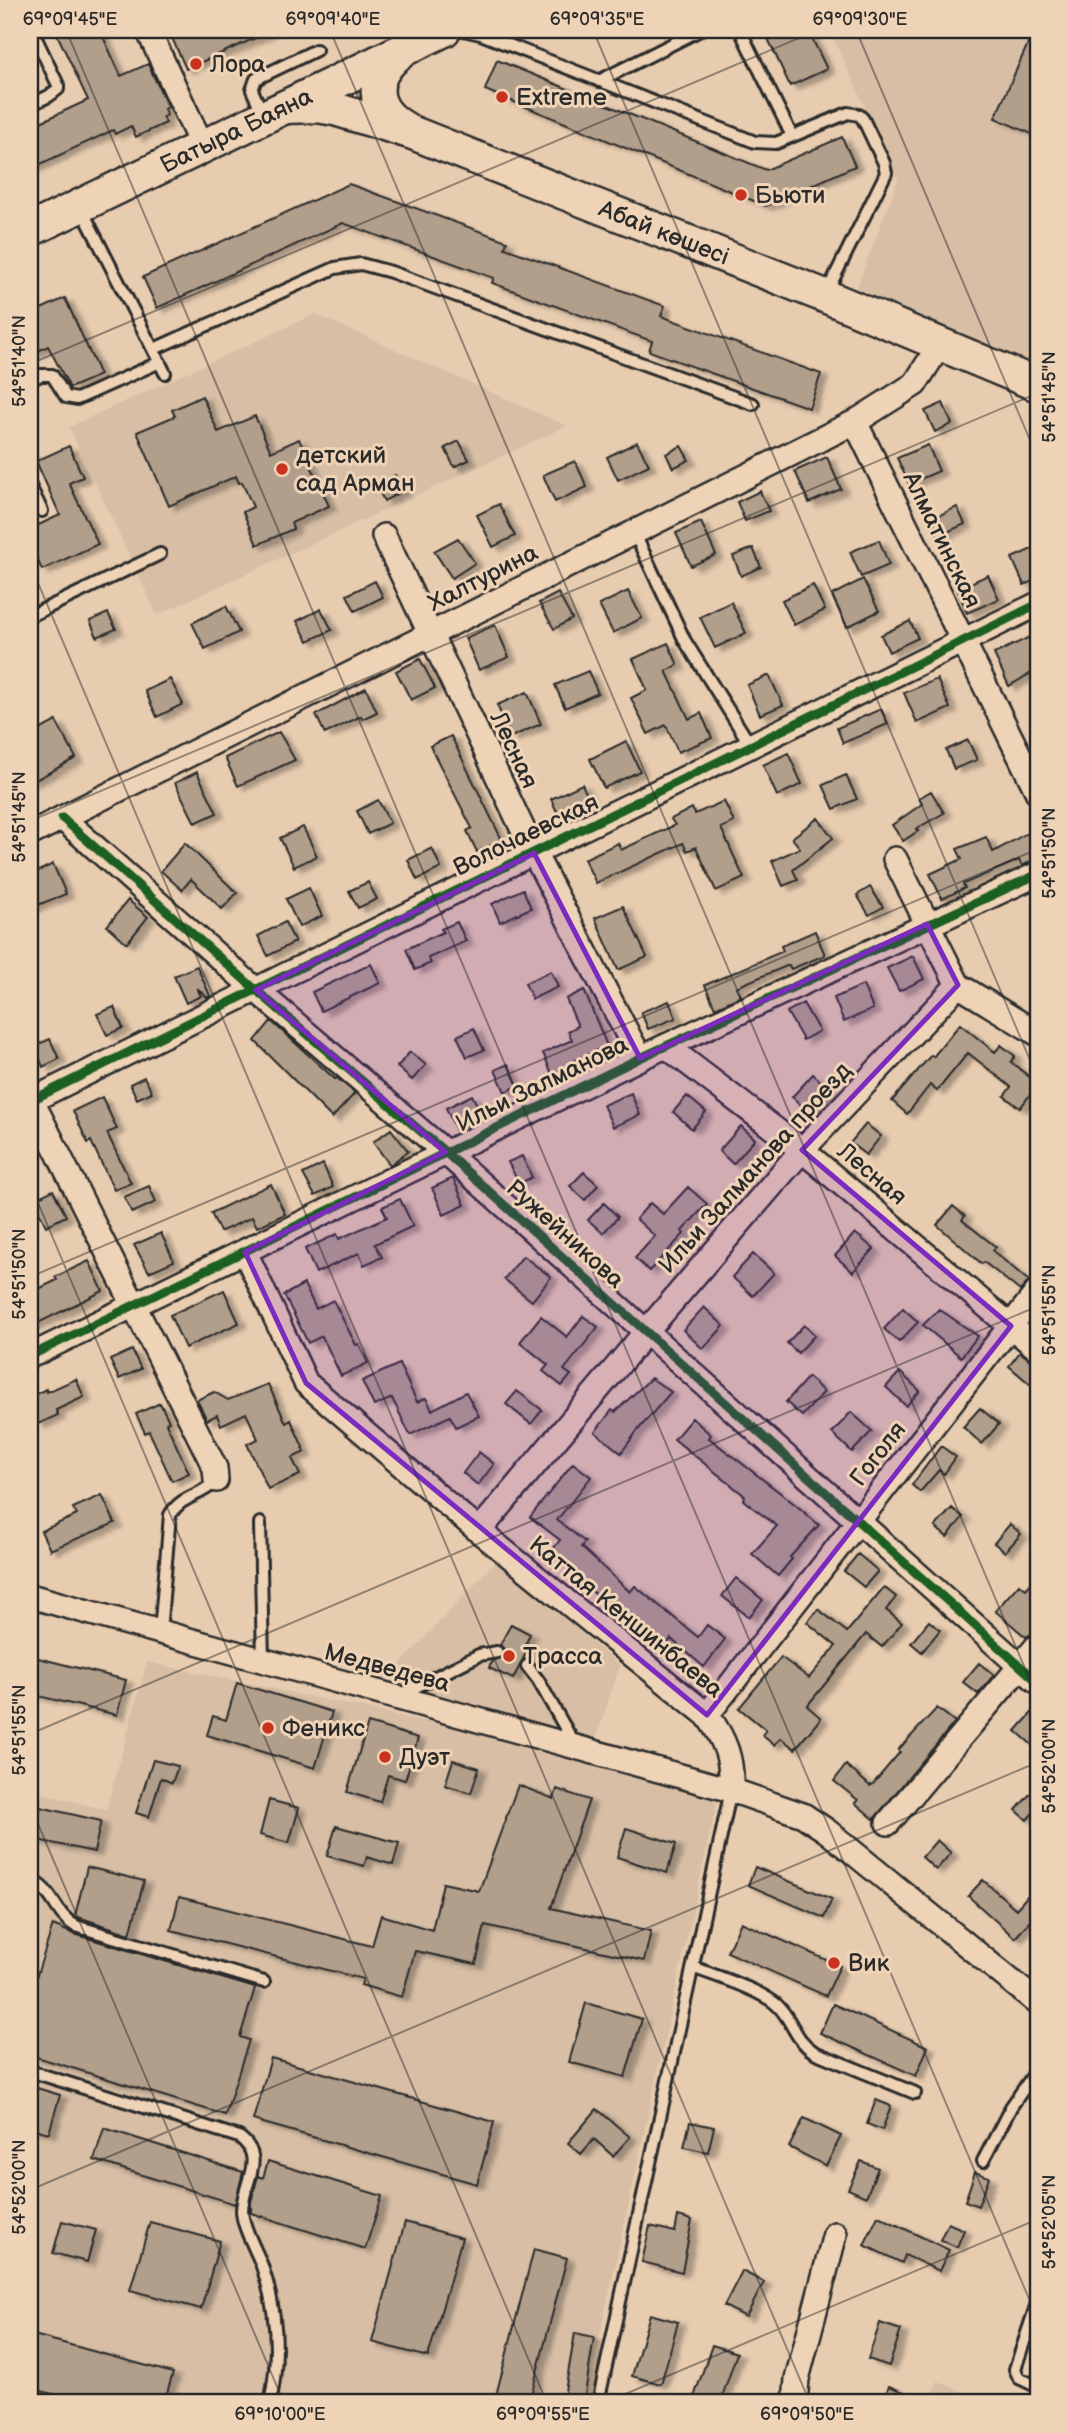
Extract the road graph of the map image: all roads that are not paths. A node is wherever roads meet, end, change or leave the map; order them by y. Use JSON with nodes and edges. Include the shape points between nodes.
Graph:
{"nodes":[{"id":1,"x":32,"y":30,"type":"edge"},
{"id":2,"x":148,"y":30,"type":"edge"},
{"id":3,"x":449,"y":30,"type":"edge"},
{"id":4,"x":495,"y":30,"type":"edge"},
{"id":5,"x":700,"y":30,"type":"edge"},
{"id":6,"x":740,"y":30,"type":"edge"},
{"id":7,"x":502,"y":43,"type":"junction"},
{"id":8,"x":408,"y":47,"type":"junction"},
{"id":9,"x":316,"y":50,"type":"dead end"},
{"id":10,"x":599,"y":81,"type":"junction"},
{"id":11,"x":30,"y":105,"type":"edge"},
{"id":12,"x":275,"y":112,"type":"junction"},
{"id":13,"x":414,"y":133,"type":"junction"},
{"id":14,"x":792,"y":136,"type":"junction"},
{"id":15,"x":202,"y":146,"type":"junction"},
{"id":16,"x":80,"y":205,"type":"junction"},
{"id":17,"x":30,"y":230,"type":"edge"},
{"id":18,"x":825,"y":296,"type":"junction"},
{"id":19,"x":939,"y":346,"type":"junction"},
{"id":20,"x":154,"y":349,"type":"junction"},
{"id":21,"x":30,"y":380,"type":"edge"},
{"id":22,"x":1038,"y":385,"type":"edge"},
{"id":23,"x":753,"y":404,"type":"dead end"},
{"id":24,"x":855,"y":422,"type":"junction"},
{"id":25,"x":30,"y":486,"type":"edge"},
{"id":26,"x":43,"y":511,"type":"dead end"},
{"id":27,"x":634,"y":532,"type":"junction"},
{"id":28,"x":384,"y":536,"type":"dead end"},
{"id":29,"x":160,"y":554,"type":"dead end"},
{"id":30,"x":1038,"y":604,"type":"edge"},
{"id":31,"x":30,"y":616,"type":"edge"},
{"id":32,"x":431,"y":634,"type":"junction"},
{"id":33,"x":963,"y":641,"type":"junction"},
{"id":34,"x":751,"y":746,"type":"junction"},
{"id":35,"x":1038,"y":793,"type":"edge"},
{"id":36,"x":62,"y":818,"type":"junction"},
{"id":37,"x":30,"y":834,"type":"edge"},
{"id":38,"x":534,"y":853,"type":"junction"},
{"id":39,"x":895,"y":859,"type":"dead end"},
{"id":40,"x":1038,"y":874,"type":"edge"},
{"id":41,"x":927,"y":924,"type":"junction"},
{"id":42,"x":958,"y":985,"type":"junction"},
{"id":43,"x":256,"y":990,"type":"junction"},
{"id":44,"x":1038,"y":1034,"type":"edge"},
{"id":45,"x":666,"y":1046,"type":"junction"},
{"id":46,"x":640,"y":1058,"type":"junction"},
{"id":47,"x":30,"y":1100,"type":"edge"},
{"id":48,"x":802,"y":1150,"type":"junction"},
{"id":49,"x":445,"y":1152,"type":"junction"},
{"id":50,"x":245,"y":1252,"type":"junction"},
{"id":51,"x":1038,"y":1291,"type":"edge"},
{"id":52,"x":133,"y":1305,"type":"junction"},
{"id":53,"x":1011,"y":1326,"type":"junction"},
{"id":54,"x":646,"y":1332,"type":"junction"},
{"id":55,"x":1038,"y":1349,"type":"edge"},
{"id":56,"x":30,"y":1356,"type":"edge"},
{"id":57,"x":216,"y":1480,"type":"joint"},
{"id":58,"x":858,"y":1522,"type":"junction"},
{"id":59,"x":260,"y":1523,"type":"dead end"},
{"id":60,"x":479,"y":1531,"type":"junction"},
{"id":61,"x":30,"y":1596,"type":"edge"},
{"id":62,"x":160,"y":1632,"type":"junction"},
{"id":63,"x":1038,"y":1645,"type":"edge"},
{"id":64,"x":497,"y":1652,"type":"dead end"},
{"id":65,"x":263,"y":1661,"type":"junction"},
{"id":66,"x":527,"y":1666,"type":"dead end"},
{"id":67,"x":1020,"y":1666,"type":"junction"},
{"id":68,"x":1038,"y":1682,"type":"edge"},
{"id":69,"x":395,"y":1697,"type":"junction"},
{"id":70,"x":708,"y":1716,"type":"junction"},
{"id":71,"x":576,"y":1748,"type":"junction"},
{"id":72,"x":731,"y":1790,"type":"junction"},
{"id":73,"x":888,"y":1823,"type":"dead end"},
{"id":74,"x":30,"y":1880,"type":"edge"},
{"id":75,"x":693,"y":1967,"type":"junction"},
{"id":76,"x":264,"y":1982,"type":"dead end"},
{"id":77,"x":1038,"y":2003,"type":"edge"},
{"id":78,"x":1038,"y":2068,"type":"edge"},
{"id":79,"x":30,"y":2071,"type":"edge"},
{"id":80,"x":915,"y":2093,"type":"dead end"},
{"id":81,"x":983,"y":2161,"type":"dead end"},
{"id":82,"x":835,"y":2234,"type":"dead end"},
{"id":83,"x":1038,"y":2300,"type":"edge"},
{"id":84,"x":1038,"y":2387,"type":"edge"},
{"id":85,"x":270,"y":2403,"type":"edge"},
{"id":86,"x":598,"y":2403,"type":"edge"},
{"id":87,"x":795,"y":2403,"type":"edge"}],
"edges":[{"from":1,"to":11,"type":"lane","via":[[58,85],[54,93]]},
{"from":2,"to":15,"type":"street"},
{"from":3,"to":7,"type":"lane"},
{"from":3,"to":8,"type":"street","name":"Батыра Баяна"},
{"from":4,"to":7,"type":"lane"},
{"from":5,"to":10,"type":"lane"},
{"from":6,"to":14,"type":"lane"},
{"from":7,"to":10,"type":"lane"},
{"from":8,"to":12,"type":"street","name":"Батыра Баяна"},
{"from":8,"to":13,"type":"street","via":[[383,69],[377,86],[385,112]]},
{"from":9,"to":12,"type":"lane","via":[[256,79],[252,90]]},
{"from":10,"to":14,"type":"lane","via":[[755,142],[776,143]]},
{"from":12,"to":13,"type":"street","name":"Абай көшесі","via":[[317,106]]},
{"from":12,"to":15,"type":"street","name":"Батыра Баяна"},
{"from":13,"to":18,"type":"street","name":"Абай көшесі"},
{"from":14,"to":18,"type":"lane","via":[[853,113],[863,119],[886,168]]},
{"from":15,"to":16,"type":"street","name":"Батыра Баяна"},
{"from":16,"to":17,"type":"street","name":"Батыра Баяна"},
{"from":16,"to":20,"type":"lane"},
{"from":18,"to":19,"type":"street","name":"Абай көшесі"},
{"from":19,"to":22,"type":"street","name":"Абай көшесі"},
{"from":19,"to":24,"type":"street","name":"Халтурина","via":[[915,384]]},
{"from":20,"to":21,"type":"lane","via":[[162,367],[77,399],[66,397],[52,375]]},
{"from":20,"to":23,"type":"lane","via":[[335,268],[360,264]]},
{"from":24,"to":27,"type":"street","name":"Халтурина"},
{"from":24,"to":33,"type":"street","name":"Алматинская"},
{"from":25,"to":26,"type":"lane"},
{"from":27,"to":32,"type":"street","name":"Халтурина"},
{"from":27,"to":34,"type":"lane","via":[[685,641]]},
{"from":28,"to":32,"type":"street","name":"Лесная"},
{"from":29,"to":31,"type":"lane"},
{"from":30,"to":33,"type":"street","name":"Волочаевская"},
{"from":32,"to":36,"type":"street","name":"Халтурина"},
{"from":32,"to":38,"type":"street","name":"Лесная"},
{"from":33,"to":34,"type":"street","name":"Волочаевская"},
{"from":33,"to":35,"type":"street","name":"Алматинская"},
{"from":34,"to":38,"type":"street","name":"Волочаевская"},
{"from":36,"to":37,"type":"street","name":"Халтурина"},
{"from":36,"to":43,"type":"street","name":"Ружейникова"},
{"from":38,"to":43,"type":"street","name":"Волочаевская"},
{"from":38,"to":46,"type":"street","name":"Лесная"},
{"from":39,"to":41,"type":"street"},
{"from":40,"to":41,"type":"street","name":"Ильи Залманова"},
{"from":41,"to":42,"type":"street"},
{"from":41,"to":45,"type":"street","name":"Ильи Залманова"},
{"from":42,"to":44,"type":"street"},
{"from":42,"to":48,"type":"street","name":"Ильи Залманова проезд"},
{"from":43,"to":47,"type":"street","name":"Волочаевская"},
{"from":43,"to":49,"type":"street","name":"Ружейникова"},
{"from":45,"to":46,"type":"street","name":"Ильи Залманова"},
{"from":45,"to":48,"type":"street","name":"Лесная"},
{"from":46,"to":49,"type":"street","name":"Ильи Залманова"},
{"from":47,"to":52,"type":"street"},
{"from":48,"to":53,"type":"street","name":"Лесная"},
{"from":48,"to":54,"type":"street","name":"Ильи Залманова проезд"},
{"from":49,"to":50,"type":"street","name":"Ильи Залманова"},
{"from":49,"to":54,"type":"street","name":"Ружейникова"},
{"from":50,"to":52,"type":"street","name":"Ильи Залманова"},
{"from":50,"to":60,"type":"street","name":"Каттая Кеншинбаева","via":[[306,1383]]},
{"from":51,"to":53,"type":"street","name":"Гоголя"},
{"from":52,"to":56,"type":"street","name":"Ильи Залманова"},
{"from":52,"to":57,"type":"street","via":[[215,1468]]},
{"from":53,"to":55,"type":"street","name":"Лесная"},
{"from":53,"to":58,"type":"street","name":"Гоголя"},
{"from":54,"to":58,"type":"street","name":"Ружейникова"},
{"from":54,"to":60,"type":"street","name":"Ильи Залманова проезд"},
{"from":57,"to":62,"type":"lane","via":[[184,1498],[170,1514]]},
{"from":58,"to":67,"type":"street","name":"Ружейникова"},
{"from":58,"to":70,"type":"street","name":"Гоголя"},
{"from":59,"to":65,"type":"lane"},
{"from":60,"to":70,"type":"street","name":"Каттая Кеншинбаева"},
{"from":61,"to":62,"type":"street","name":"Медведева"},
{"from":62,"to":65,"type":"street","name":"Медведева"},
{"from":63,"to":67,"type":"street"},
{"from":64,"to":69,"type":"lane","via":[[480,1655]]},
{"from":65,"to":69,"type":"street","name":"Медведева"},
{"from":66,"to":71,"type":"lane"},
{"from":67,"to":68,"type":"street","name":"Ружейникова"},
{"from":67,"to":73,"type":"street"},
{"from":69,"to":71,"type":"street","name":"Медведева"},
{"from":70,"to":72,"type":"street","name":"Каттая Кеншинбаева","via":[[730,1756]]},
{"from":71,"to":72,"type":"street","name":"Медведева"},
{"from":72,"to":75,"type":"lane"},
{"from":72,"to":77,"type":"street","via":[[818,1825]]},
{"from":74,"to":76,"type":"lane","via":[[42,1886],[76,1927]]},
{"from":75,"to":80,"type":"lane","via":[[778,2006],[803,2045],[814,2052]]},
{"from":75,"to":86,"type":"lane"},
{"from":78,"to":81,"type":"lane"},
{"from":79,"to":85,"type":"lane","via":[[246,2142],[253,2158],[242,2212],[267,2283],[275,2322]]},
{"from":82,"to":87,"type":"street","via":[[797,2379]]},
{"from":83,"to":84,"type":"lane","via":[[1015,2369],[1019,2378]]}]}
